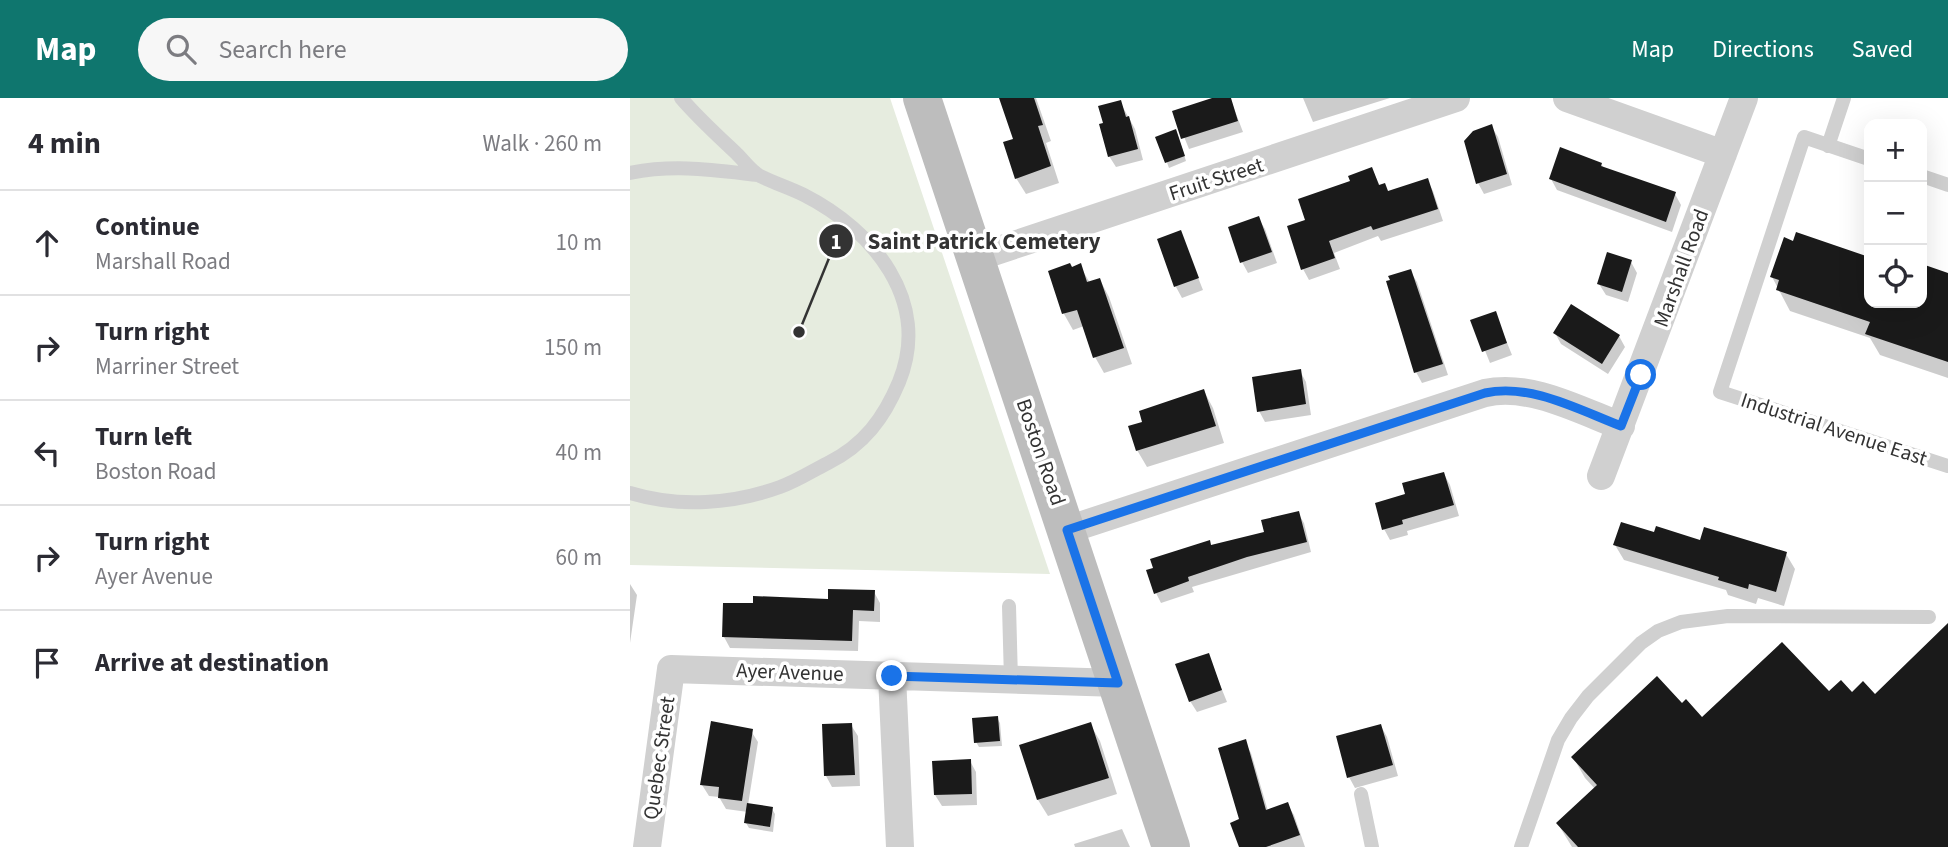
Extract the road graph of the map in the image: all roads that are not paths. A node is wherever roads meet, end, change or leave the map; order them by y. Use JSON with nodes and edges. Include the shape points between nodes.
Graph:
{"nodes":[{"id":1,"x":681,"y":98,"type":"edge"},
{"id":2,"x":922,"y":98,"type":"edge"},
{"id":3,"x":1457,"y":98,"type":"edge"},
{"id":4,"x":1567,"y":98,"type":"edge"},
{"id":5,"x":1744,"y":98,"type":"edge"},
{"id":6,"x":1844,"y":98,"type":"edge"},
{"id":7,"x":1828,"y":146,"type":"junction"},
{"id":8,"x":1723,"y":154,"type":"junction"},
{"id":9,"x":1864,"y":157,"type":"edge"},
{"id":10,"x":630,"y":173,"type":"edge"},
{"id":11,"x":758,"y":175,"type":"junction"},
{"id":12,"x":1927,"y":178,"type":"edge"},
{"id":13,"x":1948,"y":185,"type":"edge"},
{"id":14,"x":975,"y":258,"type":"junction"},
{"id":15,"x":1621,"y":426,"type":"junction"},
{"id":16,"x":1948,"y":466,"type":"edge"},
{"id":17,"x":1601,"y":476,"type":"dead end"},
{"id":18,"x":630,"y":494,"type":"edge"},
{"id":19,"x":1067,"y":530,"type":"junction"},
{"id":20,"x":1009,"y":606,"type":"dead end"},
{"id":21,"x":1929,"y":617,"type":"dead end"},
{"id":22,"x":671,"y":668,"type":"joint"},
{"id":23,"x":892,"y":676,"type":"junction"},
{"id":24,"x":1011,"y":680,"type":"junction"},
{"id":25,"x":1118,"y":683,"type":"junction"},
{"id":26,"x":1361,"y":794,"type":"dead end"},
{"id":27,"x":647,"y":847,"type":"edge"},
{"id":28,"x":900,"y":847,"type":"edge"},
{"id":29,"x":1171,"y":847,"type":"edge"},
{"id":30,"x":1371,"y":847,"type":"edge"},
{"id":31,"x":1521,"y":847,"type":"edge"}],
"edges":[{"from":1,"to":11,"type":"lane"},
{"from":2,"to":14,"type":"main road","name":"Boston Road"},
{"from":3,"to":14,"type":"street","name":"Fruit Street"},
{"from":4,"to":8,"type":"street"},
{"from":5,"to":8,"type":"street","name":"Marshall Road"},
{"from":6,"to":7,"type":"lane"},
{"from":7,"to":9,"type":"lane"},
{"from":7,"to":16,"type":"lane","name":"Industrial Avenue East","via":[[1804,137],[1720,392]]},
{"from":8,"to":15,"type":"street","name":"Marshall Road"},
{"from":10,"to":11,"type":"lane","via":[[688,167]]},
{"from":11,"to":18,"type":"lane","via":[[805,195],[872,245],[894,276],[908,315],[904,371],[888,409],[868,436],[833,461],[781,486],[739,499],[683,504]]},
{"from":12,"to":13,"type":"lane"},
{"from":14,"to":19,"type":"main road","name":"Boston Road"},
{"from":15,"to":17,"type":"street","name":"Marshall Road"},
{"from":15,"to":19,"type":"street","via":[[1522,390],[1503,389]]},
{"from":19,"to":25,"type":"main road","name":"Boston Road"},
{"from":20,"to":24,"type":"lane"},
{"from":21,"to":31,"type":"lane","via":[[1728,616],[1681,622],[1658,631],[1588,696],[1571,718]]},
{"from":22,"to":23,"type":"street","name":"Ayer Avenue"},
{"from":22,"to":27,"type":"street","name":"Quebec Street"},
{"from":23,"to":24,"type":"street","name":"Ayer Avenue"},
{"from":23,"to":28,"type":"street"},
{"from":24,"to":25,"type":"street","name":"Ayer Avenue"},
{"from":25,"to":29,"type":"main road","name":"Boston Road"},
{"from":26,"to":30,"type":"lane"}]}
